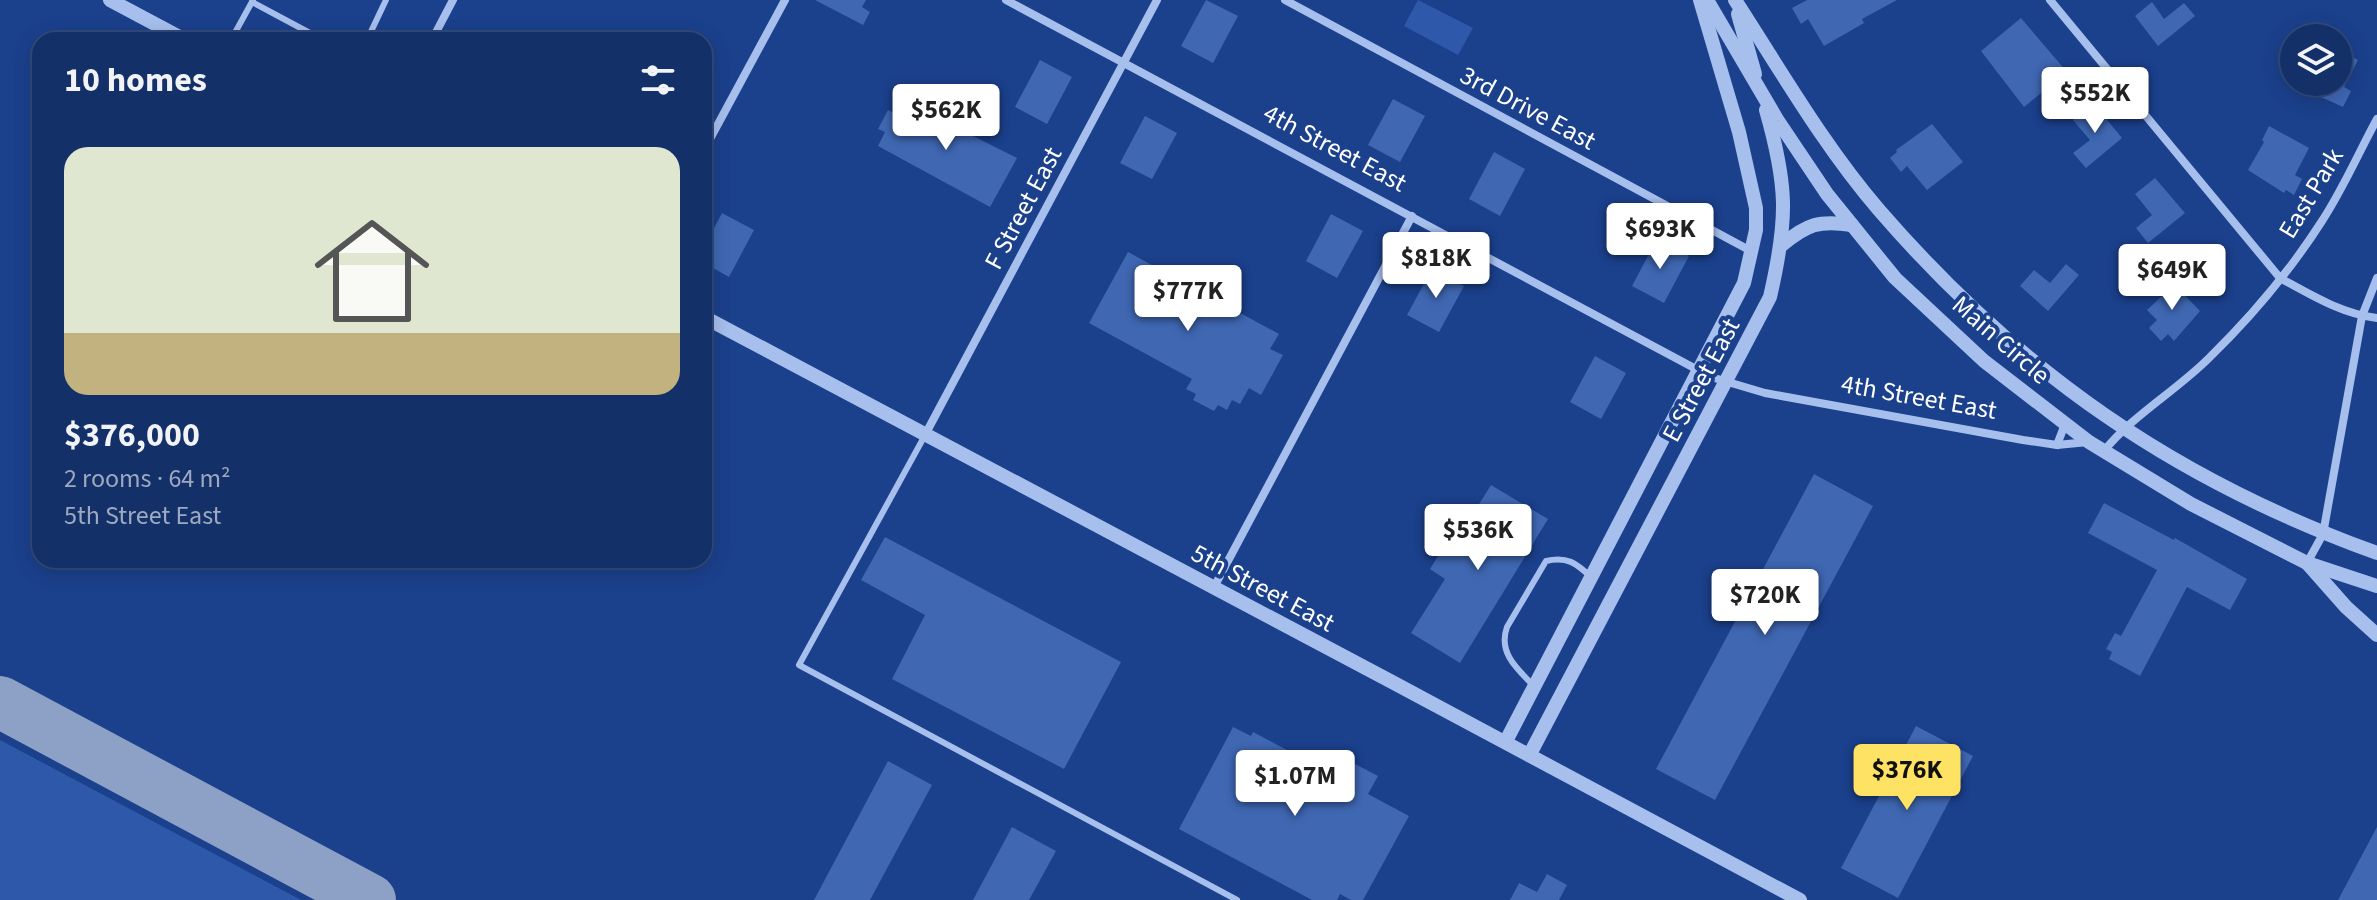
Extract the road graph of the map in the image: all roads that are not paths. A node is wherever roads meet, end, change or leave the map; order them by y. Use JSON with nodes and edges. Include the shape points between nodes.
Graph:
{"nodes":[{"id":1,"x":110,"y":0,"type":"edge"},
{"id":2,"x":386,"y":0,"type":"edge"},
{"id":3,"x":453,"y":0,"type":"edge"},
{"id":4,"x":785,"y":0,"type":"edge"},
{"id":5,"x":1006,"y":0,"type":"edge"},
{"id":6,"x":1157,"y":0,"type":"edge"},
{"id":7,"x":1285,"y":0,"type":"edge"},
{"id":8,"x":1700,"y":0,"type":"edge"},
{"id":9,"x":1707,"y":0,"type":"edge"},
{"id":10,"x":1735,"y":0,"type":"edge"},
{"id":11,"x":2050,"y":0,"type":"edge"},
{"id":12,"x":253,"y":1,"type":"edge"},
{"id":13,"x":170,"y":32,"type":"edge"},
{"id":14,"x":236,"y":32,"type":"edge"},
{"id":15,"x":309,"y":32,"type":"edge"},
{"id":16,"x":371,"y":32,"type":"edge"},
{"id":17,"x":436,"y":32,"type":"edge"},
{"id":18,"x":1123,"y":62,"type":"junction"},
{"id":19,"x":1761,"y":92,"type":"junction"},
{"id":20,"x":2377,"y":119,"type":"edge"},
{"id":21,"x":712,"y":135,"type":"edge"},
{"id":22,"x":1412,"y":216,"type":"junction"},
{"id":23,"x":1852,"y":225,"type":"junction"},
{"id":24,"x":1782,"y":245,"type":"junction"},
{"id":25,"x":1751,"y":251,"type":"junction"},
{"id":26,"x":2280,"y":278,"type":"junction"},
{"id":27,"x":2377,"y":278,"type":"edge"},
{"id":28,"x":2362,"y":316,"type":"junction"},
{"id":29,"x":2377,"y":318,"type":"edge"},
{"id":30,"x":712,"y":321,"type":"edge"},
{"id":31,"x":1700,"y":371,"type":"junction"},
{"id":32,"x":1727,"y":383,"type":"junction"},
{"id":33,"x":2065,"y":424,"type":"junction"},
{"id":34,"x":2121,"y":429,"type":"junction"},
{"id":35,"x":925,"y":435,"type":"junction"},
{"id":36,"x":2089,"y":442,"type":"junction"},
{"id":37,"x":2057,"y":445,"type":"junction"},
{"id":38,"x":2104,"y":451,"type":"junction"},
{"id":39,"x":2323,"y":534,"type":"junction"},
{"id":40,"x":2377,"y":553,"type":"edge"},
{"id":41,"x":2307,"y":563,"type":"junction"},
{"id":42,"x":1591,"y":577,"type":"junction"},
{"id":43,"x":2377,"y":586,"type":"edge"},
{"id":44,"x":1213,"y":589,"type":"junction"},
{"id":45,"x":2377,"y":635,"type":"edge"},
{"id":46,"x":1533,"y":685,"type":"junction"},
{"id":47,"x":1506,"y":741,"type":"junction"},
{"id":48,"x":1530,"y":754,"type":"junction"},
{"id":49,"x":1237,"y":900,"type":"edge"},
{"id":50,"x":1800,"y":900,"type":"edge"}],
"edges":[{"from":1,"to":13,"type":"street"},
{"from":2,"to":16,"type":"lane"},
{"from":3,"to":17,"type":"street"},
{"from":4,"to":21,"type":"street"},
{"from":5,"to":18,"type":"street","name":"4th Street East"},
{"from":6,"to":18,"type":"street","name":"F Street East"},
{"from":7,"to":25,"type":"street","name":"3rd Drive East"},
{"from":8,"to":25,"type":"street","name":"E Street East","via":[[1751,178],[1756,230]]},
{"from":9,"to":19,"type":"street","name":"Main Circle"},
{"from":10,"to":19,"type":"street","name":"E Street East"},
{"from":10,"to":34,"type":"street","name":"Main Circle","via":[[1878,209],[1961,299]]},
{"from":11,"to":26,"type":"street"},
{"from":12,"to":14,"type":"lane"},
{"from":12,"to":15,"type":"lane"},
{"from":18,"to":22,"type":"street","name":"4th Street East"},
{"from":18,"to":35,"type":"street","name":"F Street East"},
{"from":19,"to":23,"type":"street","name":"Main Circle"},
{"from":19,"to":24,"type":"street","name":"E Street East","via":[[1784,191]]},
{"from":20,"to":26,"type":"street","name":"East Park","via":[[2323,220]]},
{"from":22,"to":31,"type":"street","name":"4th Street East"},
{"from":22,"to":44,"type":"street"},
{"from":23,"to":24,"type":"street","via":[[1828,221],[1803,227]]},
{"from":23,"to":33,"type":"street","name":"Main Circle","via":[[1895,278],[1984,361]]},
{"from":24,"to":32,"type":"street","name":"E Street East","via":[[1770,297]]},
{"from":25,"to":31,"type":"street","name":"E Street East","via":[[1739,296]]},
{"from":26,"to":28,"type":"street"},
{"from":26,"to":34,"type":"street","name":"East Park","via":[[2208,360]]},
{"from":27,"to":28,"type":"street"},
{"from":28,"to":29,"type":"street"},
{"from":28,"to":39,"type":"street"},
{"from":30,"to":35,"type":"street","name":"5th Street East"},
{"from":31,"to":32,"type":"street","name":"4th Street East"},
{"from":31,"to":42,"type":"street","name":"E Street East"},
{"from":32,"to":37,"type":"street","name":"4th Street East"},
{"from":32,"to":48,"type":"street","name":"E Street East"},
{"from":33,"to":36,"type":"street","name":"Main Circle"},
{"from":33,"to":37,"type":"street"},
{"from":34,"to":38,"type":"street","name":"East Park"},
{"from":34,"to":39,"type":"street","name":"Main Circle","via":[[2239,496]]},
{"from":35,"to":44,"type":"street","name":"5th Street East"},
{"from":35,"to":49,"type":"lane","via":[[799,665]]},
{"from":36,"to":37,"type":"street","name":"4th Street East"},
{"from":36,"to":38,"type":"street","name":"Main Circle"},
{"from":38,"to":41,"type":"street","name":"Main Circle","via":[[2191,504]]},
{"from":39,"to":40,"type":"street","name":"Main Circle"},
{"from":39,"to":41,"type":"street"},
{"from":41,"to":43,"type":"street","name":"Main Circle"},
{"from":41,"to":45,"type":"street"},
{"from":42,"to":46,"type":"street","name":"E Street East"},
{"from":42,"to":46,"type":"lane","via":[[1575,562],[1546,561],[1507,627],[1506,652]]},
{"from":44,"to":47,"type":"street","name":"5th Street East"},
{"from":46,"to":47,"type":"street","name":"E Street East"},
{"from":47,"to":48,"type":"street","name":"5th Street East"},
{"from":48,"to":50,"type":"street","name":"5th Street East"}]}
